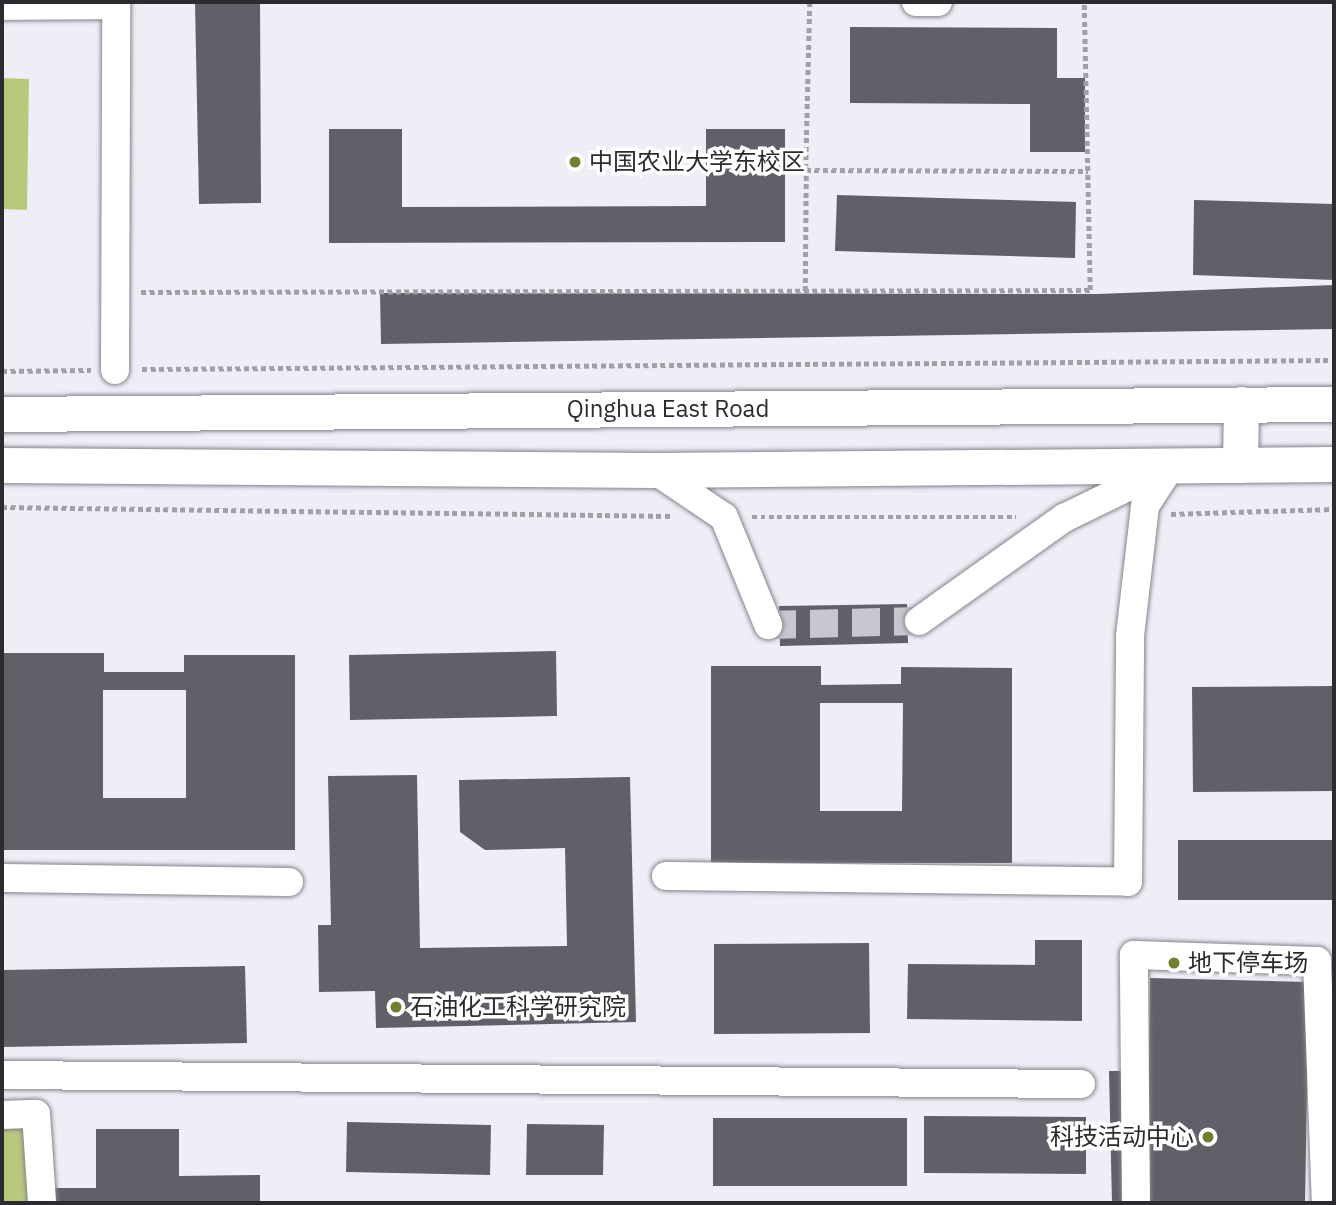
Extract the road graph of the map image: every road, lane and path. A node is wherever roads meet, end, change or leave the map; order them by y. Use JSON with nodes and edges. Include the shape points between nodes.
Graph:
{"nodes":[{"id":1,"x":810,"y":2,"type":"edge"},
{"id":2,"x":916,"y":2,"type":"edge"},
{"id":3,"x":938,"y":2,"type":"edge"},
{"id":4,"x":1084,"y":2,"type":"edge"},
{"id":5,"x":116,"y":3,"type":"edge"},
{"id":6,"x":2,"y":6,"type":"edge"},
{"id":7,"x":806,"y":170,"type":"junction"},
{"id":8,"x":1088,"y":172,"type":"junction"},
{"id":9,"x":805,"y":291,"type":"junction"},
{"id":10,"x":116,"y":292,"type":"junction"},
{"id":11,"x":1334,"y":360,"type":"edge"},
{"id":12,"x":115,"y":370,"type":"junction"},
{"id":13,"x":2,"y":371,"type":"edge"},
{"id":14,"x":1241,"y":404,"type":"junction"},
{"id":15,"x":1334,"y":404,"type":"edge"},
{"id":16,"x":2,"y":414,"type":"edge"},
{"id":17,"x":1334,"y":464,"type":"edge"},
{"id":18,"x":2,"y":465,"type":"edge"},
{"id":19,"x":1240,"y":465,"type":"junction"},
{"id":20,"x":1171,"y":466,"type":"junction"},
{"id":21,"x":654,"y":470,"type":"junction"},
{"id":22,"x":919,"y":621,"type":"tunnel mouth"},
{"id":23,"x":768,"y":625,"type":"dead end"},
{"id":24,"x":666,"y":876,"type":"dead end"},
{"id":25,"x":2,"y":878,"type":"edge"},
{"id":26,"x":289,"y":882,"type":"dead end"},
{"id":27,"x":2,"y":1074,"type":"edge"},
{"id":28,"x":1081,"y":1084,"type":"dead end"},
{"id":29,"x":2,"y":1115,"type":"edge"},
{"id":30,"x":41,"y":1203,"type":"edge"},
{"id":31,"x":1136,"y":1203,"type":"edge"},
{"id":32,"x":1326,"y":1203,"type":"edge"}],
"edges":[{"from":1,"to":7,"type":"path"},
{"from":2,"to":3,"type":"street"},
{"from":4,"to":8,"type":"path"},
{"from":5,"to":6,"type":"street"},
{"from":5,"to":10,"type":"street"},
{"from":7,"to":8,"type":"path"},
{"from":7,"to":9,"type":"path"},
{"from":8,"to":9,"type":"path","via":[[1090,290]]},
{"from":9,"to":10,"type":"path"},
{"from":10,"to":12,"type":"street"},
{"from":11,"to":12,"type":"path"},
{"from":12,"to":13,"type":"path"},
{"from":14,"to":15,"type":"main road","name":"Qinghua East Road"},
{"from":14,"to":16,"type":"main road","name":"Qinghua East Road"},
{"from":14,"to":19,"type":"main road"},
{"from":17,"to":19,"type":"main road"},
{"from":18,"to":21,"type":"main road"},
{"from":19,"to":20,"type":"main road"},
{"from":20,"to":21,"type":"main road"},
{"from":20,"to":22,"type":"street","via":[[1064,518]]},
{"from":20,"to":24,"type":"street","via":[[1145,506],[1130,636],[1128,882]]},
{"from":21,"to":23,"type":"street","via":[[724,517]]},
{"from":25,"to":26,"type":"street"},
{"from":27,"to":28,"type":"street"},
{"from":29,"to":30,"type":"street","via":[[36,1114]]},
{"from":31,"to":32,"type":"street","via":[[1134,955],[1317,961]]}]}
